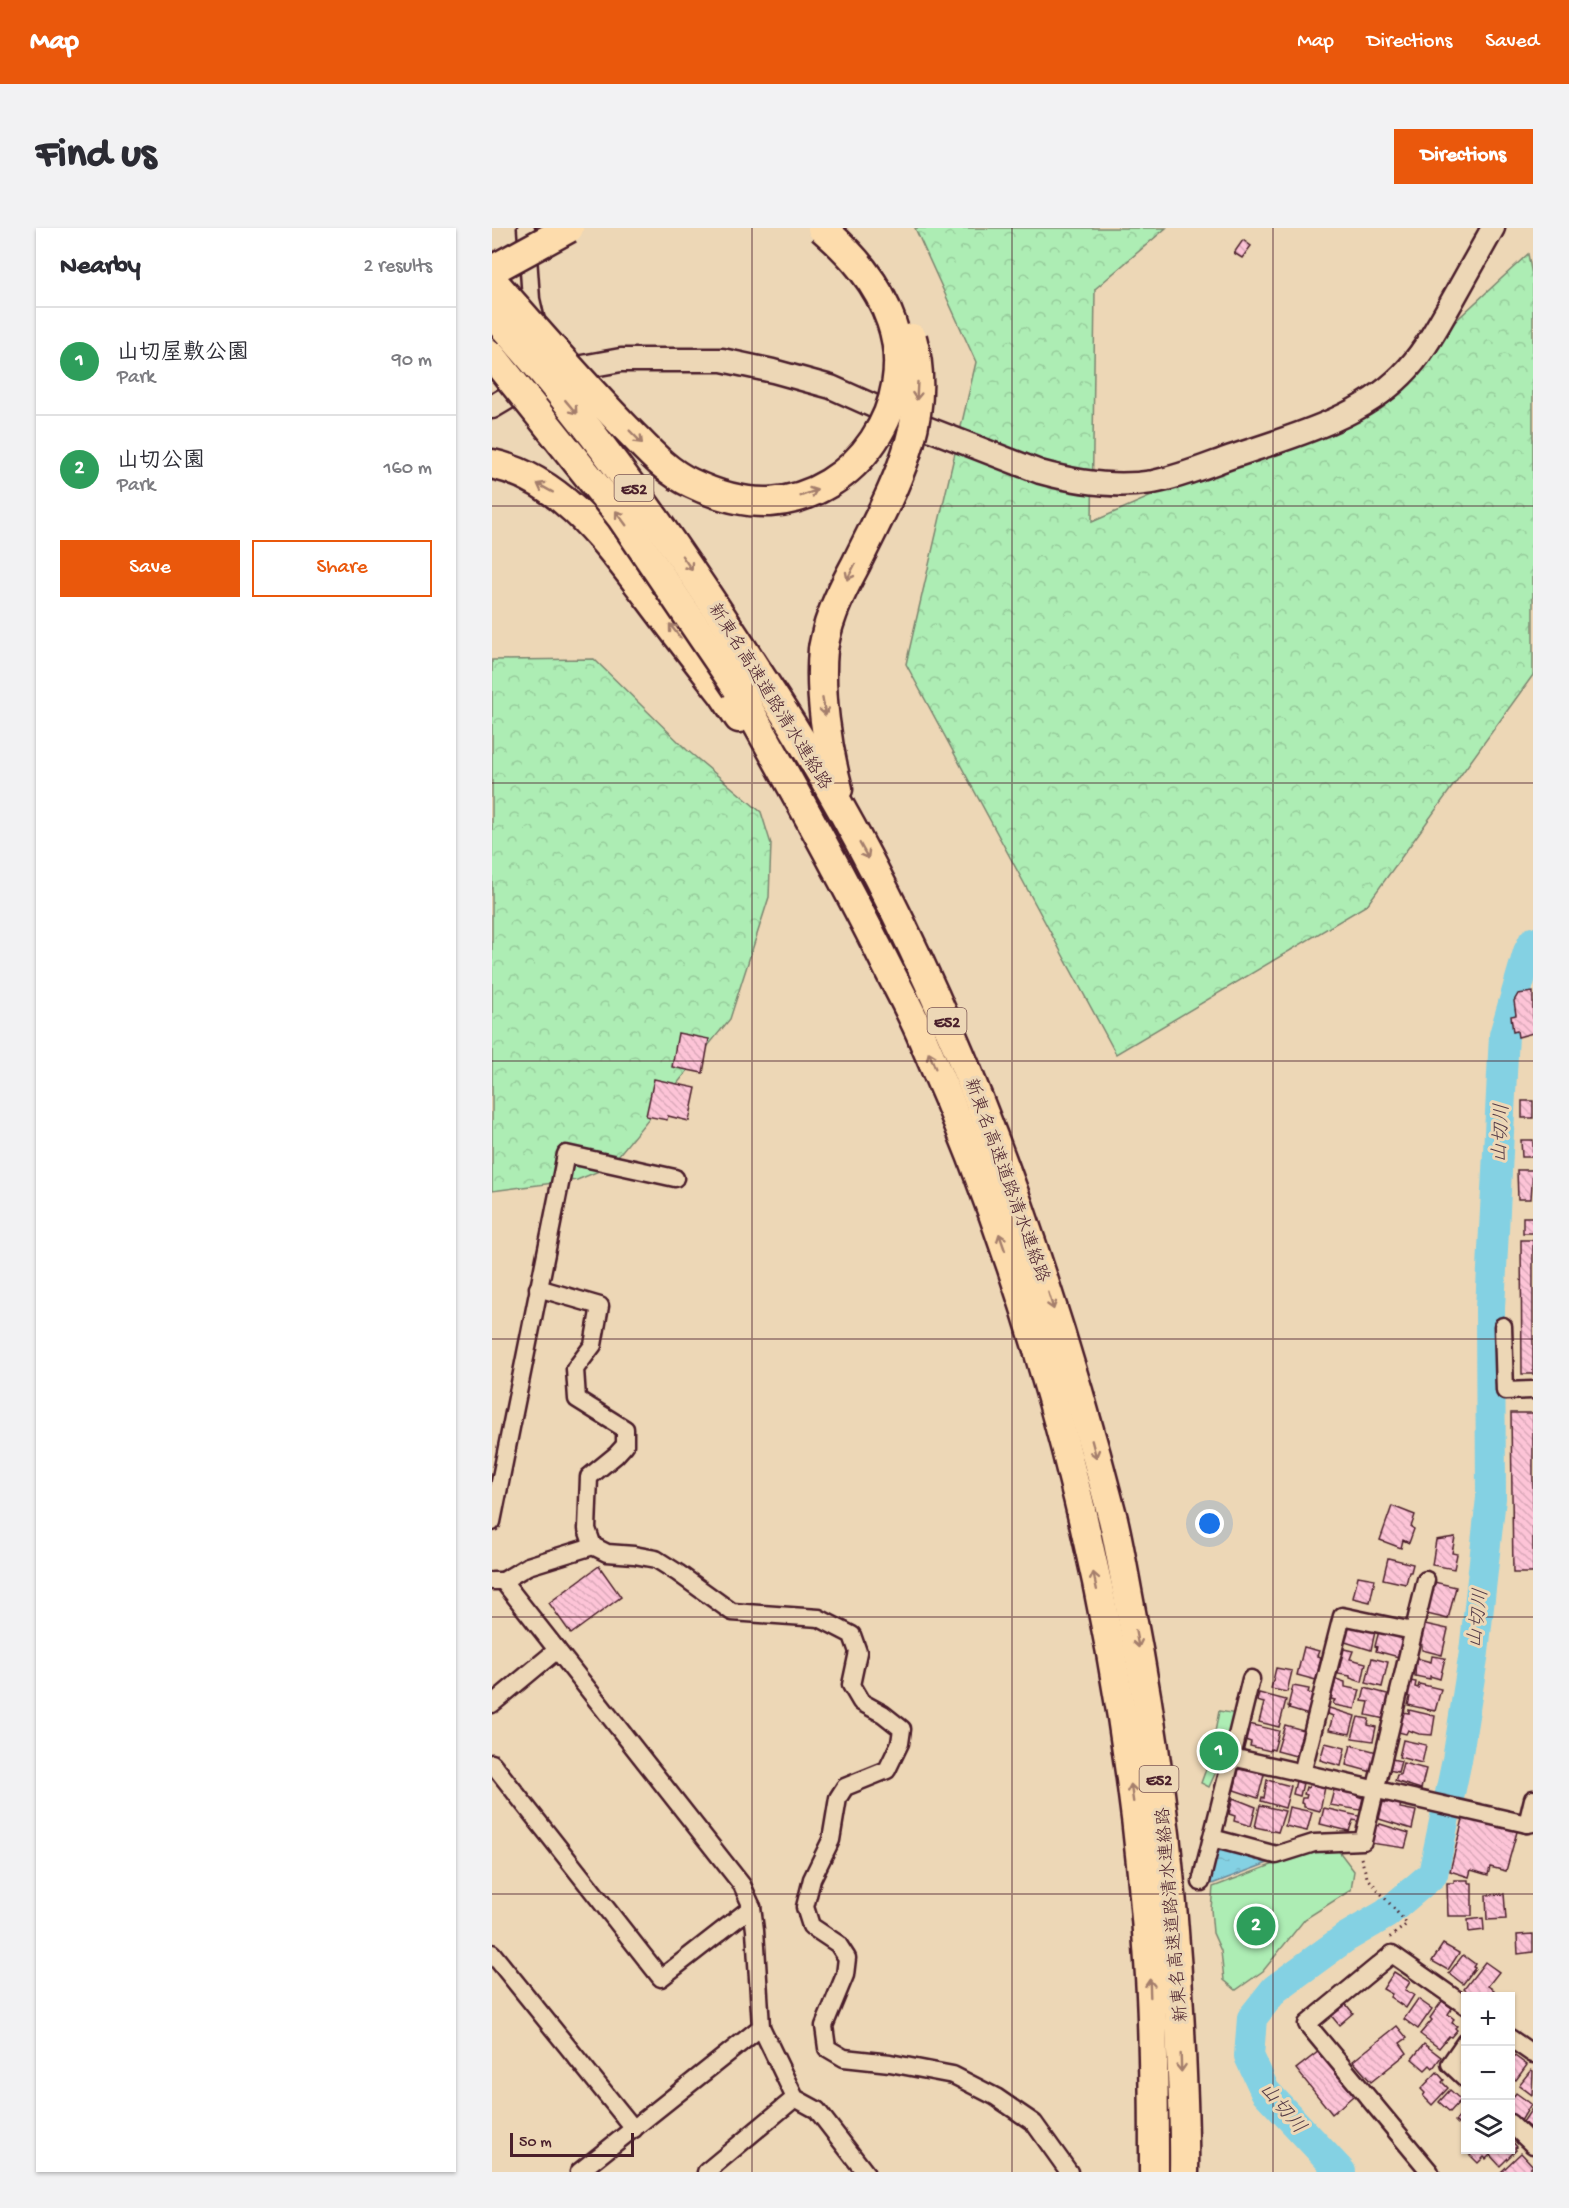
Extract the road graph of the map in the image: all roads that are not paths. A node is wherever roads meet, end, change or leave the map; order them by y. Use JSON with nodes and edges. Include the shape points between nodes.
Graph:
{"nodes":[{"id":1,"x":526,"y":228,"type":"edge"},
{"id":2,"x":537,"y":228,"type":"edge"},
{"id":3,"x":569,"y":228,"type":"edge"},
{"id":4,"x":822,"y":228,"type":"edge"},
{"id":5,"x":845,"y":228,"type":"edge"},
{"id":6,"x":1493,"y":228,"type":"edge"},
{"id":7,"x":492,"y":253,"type":"edge"},
{"id":8,"x":492,"y":270,"type":"edge"},
{"id":9,"x":492,"y":280,"type":"edge"},
{"id":10,"x":492,"y":314,"type":"edge"},
{"id":11,"x":492,"y":356,"type":"edge"},
{"id":12,"x":549,"y":374,"type":"junction"},
{"id":13,"x":492,"y":407,"type":"edge"},
{"id":14,"x":492,"y":464,"type":"edge"},
{"id":15,"x":740,"y":685,"type":"junction"},
{"id":16,"x":846,"y":818,"type":"junction"},
{"id":17,"x":675,"y":1178,"type":"dead end"},
{"id":18,"x":538,"y":1288,"type":"junction"},
{"id":19,"x":1503,"y":1326,"type":"dead end"},
{"id":20,"x":1533,"y":1390,"type":"edge"},
{"id":21,"x":492,"y":1522,"type":"edge"},
{"id":22,"x":593,"y":1546,"type":"junction"},
{"id":23,"x":1426,"y":1580,"type":"dead end"},
{"id":24,"x":497,"y":1581,"type":"edge"},
{"id":25,"x":1413,"y":1631,"type":"junction"},
{"id":26,"x":557,"y":1650,"type":"junction"},
{"id":27,"x":1251,"y":1679,"type":"dead end"},
{"id":28,"x":492,"y":1704,"type":"edge"},
{"id":29,"x":1232,"y":1757,"type":"junction"},
{"id":30,"x":492,"y":1763,"type":"edge"},
{"id":31,"x":1302,"y":1773,"type":"junction"},
{"id":32,"x":1375,"y":1789,"type":"junction"},
{"id":33,"x":1533,"y":1798,"type":"edge"},
{"id":34,"x":1530,"y":1823,"type":"edge"},
{"id":35,"x":1212,"y":1838,"type":"junction"},
{"id":36,"x":1201,"y":1882,"type":"dead end"},
{"id":37,"x":752,"y":1907,"type":"junction"},
{"id":38,"x":492,"y":1953,"type":"edge"},
{"id":39,"x":1461,"y":2002,"type":"edge"},
{"id":40,"x":761,"y":2027,"type":"junction"},
{"id":41,"x":1515,"y":2041,"type":"edge"},
{"id":42,"x":1461,"y":2048,"type":"edge"},
{"id":43,"x":1533,"y":2054,"type":"edge"},
{"id":44,"x":1461,"y":2074,"type":"edge"},
{"id":45,"x":795,"y":2098,"type":"junction"},
{"id":46,"x":1515,"y":2128,"type":"edge"},
{"id":47,"x":634,"y":2129,"type":"junction"},
{"id":48,"x":1533,"y":2145,"type":"edge"},
{"id":49,"x":579,"y":2172,"type":"edge"},
{"id":50,"x":705,"y":2172,"type":"edge"},
{"id":51,"x":865,"y":2172,"type":"edge"},
{"id":52,"x":1069,"y":2172,"type":"edge"},
{"id":53,"x":1154,"y":2172,"type":"edge"},
{"id":54,"x":1184,"y":2172,"type":"edge"},
{"id":55,"x":1430,"y":2172,"type":"edge"}],
"edges":[{"from":1,"to":12,"type":"street","via":[[531,299]]},
{"from":2,"to":7,"type":"highway"},
{"from":3,"to":8,"type":"highway","bridge":true},
{"from":9,"to":4,"type":"highway","one_way":true,"bridge":true,"via":[[662,465],[718,495],[771,502],[826,486],[846,472],[868,451],[894,399],[898,372],[892,323],[867,273]]},
{"from":5,"to":16,"type":"highway","one_way":true,"bridge":true,"via":[[876,260],[905,311],[918,380],[916,420],[908,455],[836,606],[823,649],[822,696]]},
{"from":6,"to":12,"type":"street","via":[[1416,360],[1377,397],[1312,429],[1153,482],[1097,483],[1052,475],[898,417],[831,387],[722,360],[621,360]]},
{"from":10,"to":15,"type":"highway","name":"新東名高速道路清水連絡路","number":"E52","one_way":true,"bridge":true,"via":[[578,416],[700,583]]},
{"from":15,"to":11,"type":"highway","name":"新東名高速道路清水連絡路","number":"E52","one_way":true,"bridge":true,"via":[[621,517]]},
{"from":12,"to":13,"type":"street"},
{"from":15,"to":14,"type":"highway","one_way":true,"via":[[559,496],[509,468]]},
{"from":15,"to":16,"type":"highway","name":"新東名高速道路清水連絡路","number":"E52","via":[[795,727]]},
{"from":53,"to":15,"type":"highway","name":"新東名高速道路清水連絡路","number":"E52","one_way":true,"via":[[1150,1974],[1135,1811],[1114,1672],[1052,1398],[982,1183],[924,1040]]},
{"from":16,"to":54,"type":"highway","name":"新東名高速道路清水連絡路","number":"E52","one_way":true,"via":[[920,963],[980,1100],[1045,1281],[1114,1523],[1155,1743],[1170,1875],[1178,1972]]},
{"from":17,"to":18,"type":"street","via":[[566,1154]]},
{"from":18,"to":21,"type":"street"},
{"from":18,"to":22,"type":"street","via":[[600,1306],[593,1345],[575,1369],[577,1399],[626,1429],[626,1444],[589,1477],[587,1529]]},
{"from":19,"to":20,"type":"street","via":[[1505,1391]]},
{"from":22,"to":24,"type":"street","via":[[528,1566]]},
{"from":22,"to":52,"type":"street","via":[[607,1553],[656,1559],[732,1612],[819,1618],[852,1635],[858,1652],[851,1685],[861,1702],[902,1729],[887,1770],[845,1787],[838,1798],[831,1840],[812,1879],[805,1907],[811,1926],[838,1944],[847,1958],[845,1975],[824,2026],[827,2048],[844,2058],[952,2075],[996,2097],[1034,2123]]},
{"from":23,"to":25,"type":"street"},
{"from":24,"to":26,"type":"street"},
{"from":25,"to":31,"type":"street","via":[[1342,1616]]},
{"from":25,"to":32,"type":"street"},
{"from":26,"to":28,"type":"street"},
{"from":26,"to":37,"type":"street","via":[[742,1885]]},
{"from":27,"to":29,"type":"street"},
{"from":29,"to":31,"type":"street"},
{"from":29,"to":35,"type":"street"},
{"from":30,"to":37,"type":"street","via":[[661,1978]]},
{"from":31,"to":32,"type":"street"},
{"from":32,"to":34,"type":"street"},
{"from":32,"to":35,"type":"street","via":[[1362,1841],[1314,1843],[1275,1855]]},
{"from":33,"to":34,"type":"street"},
{"from":35,"to":36,"type":"street"},
{"from":37,"to":40,"type":"street"},
{"from":38,"to":47,"type":"street"},
{"from":39,"to":55,"type":"street","via":[[1392,1954],[1307,2024]]},
{"from":40,"to":45,"type":"street"},
{"from":40,"to":47,"type":"street"},
{"from":41,"to":43,"type":"street"},
{"from":42,"to":44,"type":"street","via":[[1450,2064]]},
{"from":45,"to":50,"type":"street"},
{"from":45,"to":51,"type":"street","via":[[817,2110]]},
{"from":46,"to":48,"type":"street"},
{"from":47,"to":49,"type":"street"}]}
